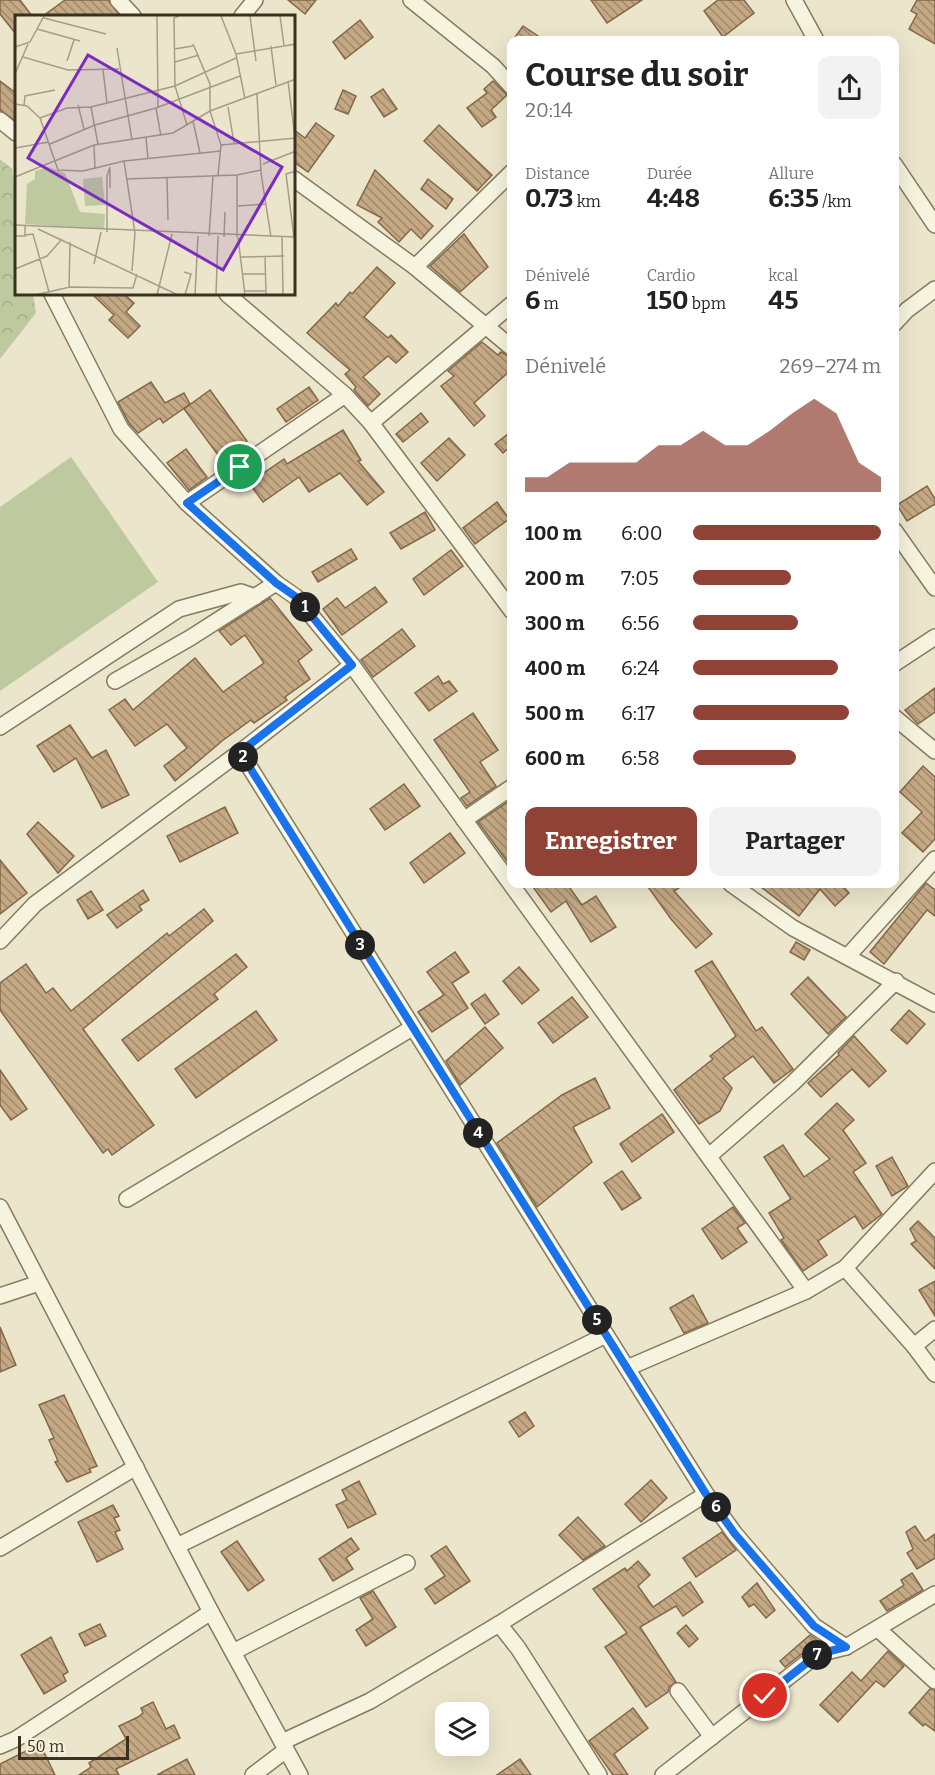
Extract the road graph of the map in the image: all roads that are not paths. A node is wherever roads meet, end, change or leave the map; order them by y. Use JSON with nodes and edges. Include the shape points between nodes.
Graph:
{"nodes":[{"id":1,"x":118,"y":0,"type":"edge"},
{"id":2,"x":255,"y":0,"type":"edge"},
{"id":3,"x":411,"y":0,"type":"edge"},
{"id":4,"x":794,"y":0,"type":"edge"},
{"id":5,"x":132,"y":15,"type":"edge"},
{"id":6,"x":243,"y":15,"type":"edge"},
{"id":7,"x":814,"y":36,"type":"edge"},
{"id":8,"x":507,"y":81,"type":"edge"},
{"id":9,"x":0,"y":120,"type":"edge"},
{"id":10,"x":15,"y":132,"type":"edge"},
{"id":11,"x":899,"y":171,"type":"edge"},
{"id":12,"x":507,"y":177,"type":"edge"},
{"id":13,"x":296,"y":180,"type":"edge"},
{"id":14,"x":935,"y":225,"type":"edge"},
{"id":15,"x":415,"y":267,"type":"junction"},
{"id":16,"x":935,"y":289,"type":"edge"},
{"id":17,"x":53,"y":296,"type":"edge"},
{"id":18,"x":229,"y":296,"type":"edge"},
{"id":19,"x":507,"y":308,"type":"edge"},
{"id":20,"x":899,"y":319,"type":"edge"},
{"id":21,"x":484,"y":324,"type":"junction"},
{"id":22,"x":507,"y":344,"type":"edge"},
{"id":23,"x":345,"y":395,"type":"junction"},
{"id":24,"x":371,"y":423,"type":"junction"},
{"id":25,"x":187,"y":503,"type":"junction"},
{"id":26,"x":899,"y":537,"type":"edge"},
{"id":27,"x":276,"y":583,"type":"junction"},
{"id":28,"x":935,"y":588,"type":"edge"},
{"id":29,"x":255,"y":597,"type":"junction"},
{"id":30,"x":507,"y":604,"type":"edge"},
{"id":31,"x":935,"y":637,"type":"edge"},
{"id":32,"x":899,"y":661,"type":"edge"},
{"id":33,"x":352,"y":665,"type":"junction"},
{"id":34,"x":114,"y":681,"type":"dead end"},
{"id":35,"x":899,"y":721,"type":"edge"},
{"id":36,"x":0,"y":727,"type":"edge"},
{"id":37,"x":935,"y":751,"type":"edge"},
{"id":38,"x":240,"y":752,"type":"junction"},
{"id":39,"x":507,"y":790,"type":"edge"},
{"id":40,"x":464,"y":820,"type":"junction"},
{"id":41,"x":935,"y":859,"type":"edge"},
{"id":42,"x":507,"y":879,"type":"edge"},
{"id":43,"x":514,"y":888,"type":"edge"},
{"id":44,"x":737,"y":888,"type":"edge"},
{"id":45,"x":0,"y":941,"type":"edge"},
{"id":46,"x":848,"y":956,"type":"junction"},
{"id":47,"x":896,"y":981,"type":"junction"},
{"id":48,"x":935,"y":1004,"type":"edge"},
{"id":49,"x":412,"y":1028,"type":"junction"},
{"id":50,"x":709,"y":1156,"type":"junction"},
{"id":51,"x":935,"y":1171,"type":"edge"},
{"id":52,"x":127,"y":1199,"type":"dead end"},
{"id":53,"x":0,"y":1207,"type":"edge"},
{"id":54,"x":845,"y":1268,"type":"junction"},
{"id":55,"x":39,"y":1283,"type":"junction"},
{"id":56,"x":806,"y":1291,"type":"junction"},
{"id":57,"x":0,"y":1296,"type":"edge"},
{"id":58,"x":935,"y":1329,"type":"edge"},
{"id":59,"x":606,"y":1335,"type":"junction"},
{"id":60,"x":914,"y":1346,"type":"junction"},
{"id":61,"x":627,"y":1368,"type":"junction"},
{"id":62,"x":935,"y":1374,"type":"edge"},
{"id":63,"x":136,"y":1467,"type":"junction"},
{"id":64,"x":706,"y":1494,"type":"junction"},
{"id":65,"x":177,"y":1546,"type":"junction"},
{"id":66,"x":0,"y":1548,"type":"edge"},
{"id":67,"x":406,"y":1563,"type":"dead end"},
{"id":68,"x":935,"y":1594,"type":"edge"},
{"id":69,"x":211,"y":1612,"type":"junction"},
{"id":70,"x":499,"y":1624,"type":"junction"},
{"id":71,"x":878,"y":1629,"type":"junction"},
{"id":72,"x":846,"y":1647,"type":"junction"},
{"id":73,"x":233,"y":1652,"type":"junction"},
{"id":74,"x":935,"y":1681,"type":"edge"},
{"id":75,"x":678,"y":1691,"type":"dead end"},
{"id":76,"x":712,"y":1737,"type":"junction"},
{"id":77,"x":0,"y":1746,"type":"edge"},
{"id":78,"x":284,"y":1746,"type":"junction"},
{"id":79,"x":253,"y":1775,"type":"edge"},
{"id":80,"x":300,"y":1775,"type":"edge"},
{"id":81,"x":598,"y":1775,"type":"edge"},
{"id":82,"x":663,"y":1775,"type":"edge"}],
"edges":[{"from":1,"to":5,"type":"street"},
{"from":2,"to":6,"type":"street"},
{"from":3,"to":8,"type":"street"},
{"from":4,"to":7,"type":"street"},
{"from":9,"to":10,"type":"street"},
{"from":11,"to":14,"type":"street"},
{"from":12,"to":15,"type":"street"},
{"from":13,"to":15,"type":"street"},
{"from":15,"to":21,"type":"street"},
{"from":16,"to":20,"type":"street"},
{"from":17,"to":25,"type":"street","via":[[121,429]]},
{"from":18,"to":23,"type":"street"},
{"from":19,"to":21,"type":"street"},
{"from":21,"to":22,"type":"street"},
{"from":21,"to":24,"type":"street"},
{"from":23,"to":24,"type":"street"},
{"from":23,"to":25,"type":"street"},
{"from":24,"to":30,"type":"street"},
{"from":25,"to":27,"type":"street"},
{"from":26,"to":28,"type":"street"},
{"from":27,"to":29,"type":"street"},
{"from":27,"to":33,"type":"street","via":[[296,597]]},
{"from":29,"to":34,"type":"street"},
{"from":29,"to":36,"type":"street","via":[[241,592],[179,609]]},
{"from":31,"to":32,"type":"street"},
{"from":33,"to":38,"type":"street"},
{"from":33,"to":40,"type":"street"},
{"from":35,"to":37,"type":"street"},
{"from":38,"to":45,"type":"street","via":[[35,904]]},
{"from":38,"to":49,"type":"street"},
{"from":39,"to":40,"type":"street"},
{"from":40,"to":42,"type":"street"},
{"from":41,"to":46,"type":"street"},
{"from":43,"to":50,"type":"street"},
{"from":44,"to":46,"type":"street","via":[[793,928]]},
{"from":46,"to":47,"type":"street"},
{"from":47,"to":48,"type":"street"},
{"from":47,"to":50,"type":"street","via":[[794,1083]]},
{"from":49,"to":52,"type":"street"},
{"from":49,"to":59,"type":"street"},
{"from":50,"to":56,"type":"street"},
{"from":51,"to":54,"type":"street"},
{"from":53,"to":55,"type":"street"},
{"from":54,"to":56,"type":"street"},
{"from":54,"to":60,"type":"street"},
{"from":55,"to":57,"type":"street"},
{"from":55,"to":63,"type":"street"},
{"from":56,"to":61,"type":"street"},
{"from":58,"to":60,"type":"street"},
{"from":59,"to":61,"type":"street"},
{"from":59,"to":65,"type":"street"},
{"from":60,"to":62,"type":"street"},
{"from":61,"to":64,"type":"street"},
{"from":63,"to":65,"type":"street"},
{"from":63,"to":66,"type":"street"},
{"from":64,"to":70,"type":"street"},
{"from":64,"to":72,"type":"street","via":[[814,1626]]},
{"from":65,"to":69,"type":"street"},
{"from":67,"to":73,"type":"street"},
{"from":68,"to":71,"type":"street"},
{"from":69,"to":73,"type":"street"},
{"from":69,"to":77,"type":"street"},
{"from":70,"to":78,"type":"street","via":[[370,1701]]},
{"from":70,"to":81,"type":"street"},
{"from":71,"to":72,"type":"street"},
{"from":71,"to":74,"type":"street"},
{"from":72,"to":76,"type":"street","via":[[818,1654]]},
{"from":73,"to":78,"type":"street"},
{"from":75,"to":76,"type":"street"},
{"from":76,"to":82,"type":"street"},
{"from":78,"to":79,"type":"street"},
{"from":78,"to":80,"type":"street"}]}
